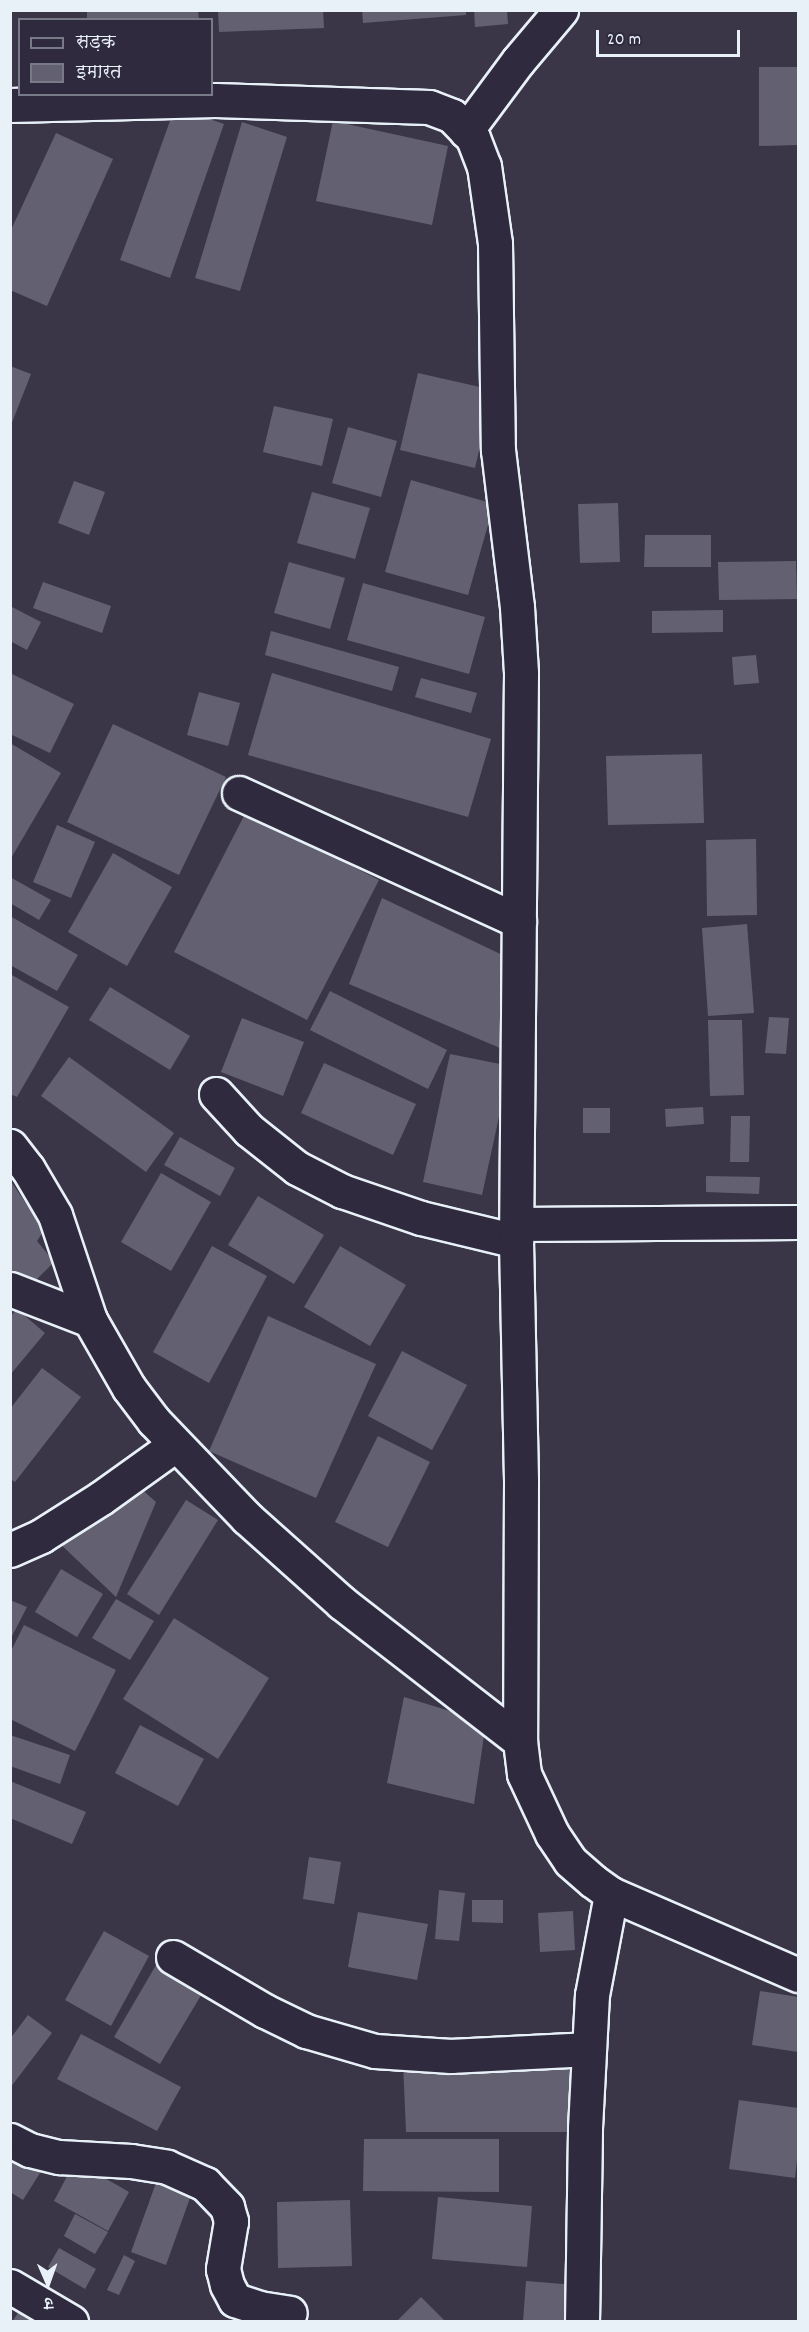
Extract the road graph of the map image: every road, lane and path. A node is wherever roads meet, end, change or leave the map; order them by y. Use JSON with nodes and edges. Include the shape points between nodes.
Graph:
{"nodes":[{"id":1,"x":561,"y":10,"type":"edge"},
{"id":2,"x":10,"y":105,"type":"edge"},
{"id":3,"x":466,"y":130,"type":"junction"},
{"id":4,"x":239,"y":793,"type":"dead end"},
{"id":5,"x":519,"y":921,"type":"junction"},
{"id":6,"x":216,"y":1094,"type":"dead end"},
{"id":7,"x":10,"y":1146,"type":"edge"},
{"id":8,"x":798,"y":1222,"type":"edge"},
{"id":9,"x":517,"y":1233,"type":"junction"},
{"id":10,"x":10,"y":1289,"type":"edge"},
{"id":11,"x":90,"y":1320,"type":"junction"},
{"id":12,"x":175,"y":1445,"type":"junction"},
{"id":13,"x":10,"y":1551,"type":"edge"},
{"id":14,"x":520,"y":1741,"type":"junction"},
{"id":15,"x":611,"y":1894,"type":"junction"},
{"id":16,"x":173,"y":1956,"type":"dead end"},
{"id":17,"x":798,"y":1975,"type":"edge"},
{"id":18,"x":589,"y":2049,"type":"junction"},
{"id":19,"x":10,"y":2140,"type":"edge"},
{"id":20,"x":10,"y":2286,"type":"edge"},
{"id":21,"x":292,"y":2319,"type":"edge"},
{"id":22,"x":71,"y":2322,"type":"edge"},
{"id":23,"x":582,"y":2322,"type":"edge"}],
"edges":[{"from":1,"to":3,"type":"street"},
{"from":2,"to":3,"type":"street","via":[[215,100],[429,107],[452,116]]},
{"from":3,"to":5,"type":"street","via":[[484,166],[495,243],[498,450],[521,672]]},
{"from":4,"to":5,"type":"street"},
{"from":5,"to":9,"type":"street"},
{"from":6,"to":9,"type":"street","via":[[249,1130],[297,1168],[342,1191],[421,1218]]},
{"from":7,"to":11,"type":"street","via":[[55,1215]]},
{"from":8,"to":9,"type":"street"},
{"from":9,"to":14,"type":"street"},
{"from":10,"to":11,"type":"street"},
{"from":11,"to":12,"type":"street","via":[[129,1388]]},
{"from":12,"to":13,"type":"street","via":[[91,1505]]},
{"from":12,"to":14,"type":"street","via":[[247,1518],[342,1603]]},
{"from":14,"to":15,"type":"street","via":[[524,1774],[552,1834],[570,1861]]},
{"from":15,"to":17,"type":"street"},
{"from":15,"to":18,"type":"street","via":[[596,1962]]},
{"from":16,"to":18,"type":"street","via":[[306,2031],[375,2051],[452,2056]]},
{"from":18,"to":23,"type":"street"},
{"from":19,"to":21,"type":"street","via":[[59,2157],[167,2167],[205,2184],[227,2207],[231,2221],[223,2269],[235,2300]]},
{"from":20,"to":22,"type":"street"}]}
